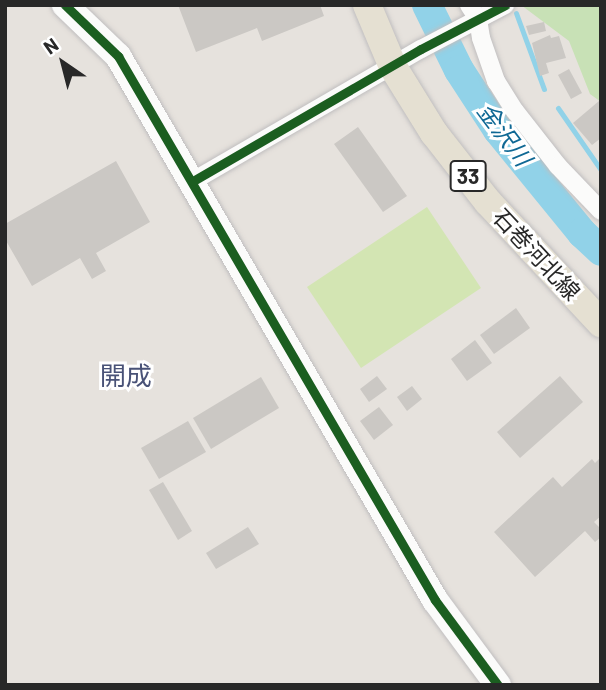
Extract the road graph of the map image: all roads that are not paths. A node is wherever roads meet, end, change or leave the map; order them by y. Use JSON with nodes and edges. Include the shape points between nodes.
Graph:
{"nodes":[{"id":1,"x":65,"y":5,"type":"edge"},
{"id":2,"x":367,"y":5,"type":"edge"},
{"id":3,"x":505,"y":5,"type":"edge"},
{"id":4,"x":471,"y":17,"type":"edge"},
{"id":5,"x":393,"y":67,"type":"junction"},
{"id":6,"x":193,"y":181,"type":"junction"},
{"id":7,"x":601,"y":211,"type":"edge"},
{"id":8,"x":601,"y":323,"type":"edge"},
{"id":9,"x":498,"y":685,"type":"edge"}],
"edges":[{"from":1,"to":6,"type":"street","via":[[118,56]]},
{"from":2,"to":5,"type":"main road","name":"石巻河北線","number":"33"},
{"from":3,"to":4,"type":"street"},
{"from":4,"to":5,"type":"street"},
{"from":4,"to":7,"type":"street","via":[[496,81],[514,111]]},
{"from":5,"to":6,"type":"street"},
{"from":5,"to":8,"type":"main road","name":"石巻河北線","number":"33","via":[[434,132],[488,202]]},
{"from":6,"to":9,"type":"street","via":[[435,600]]}]}
